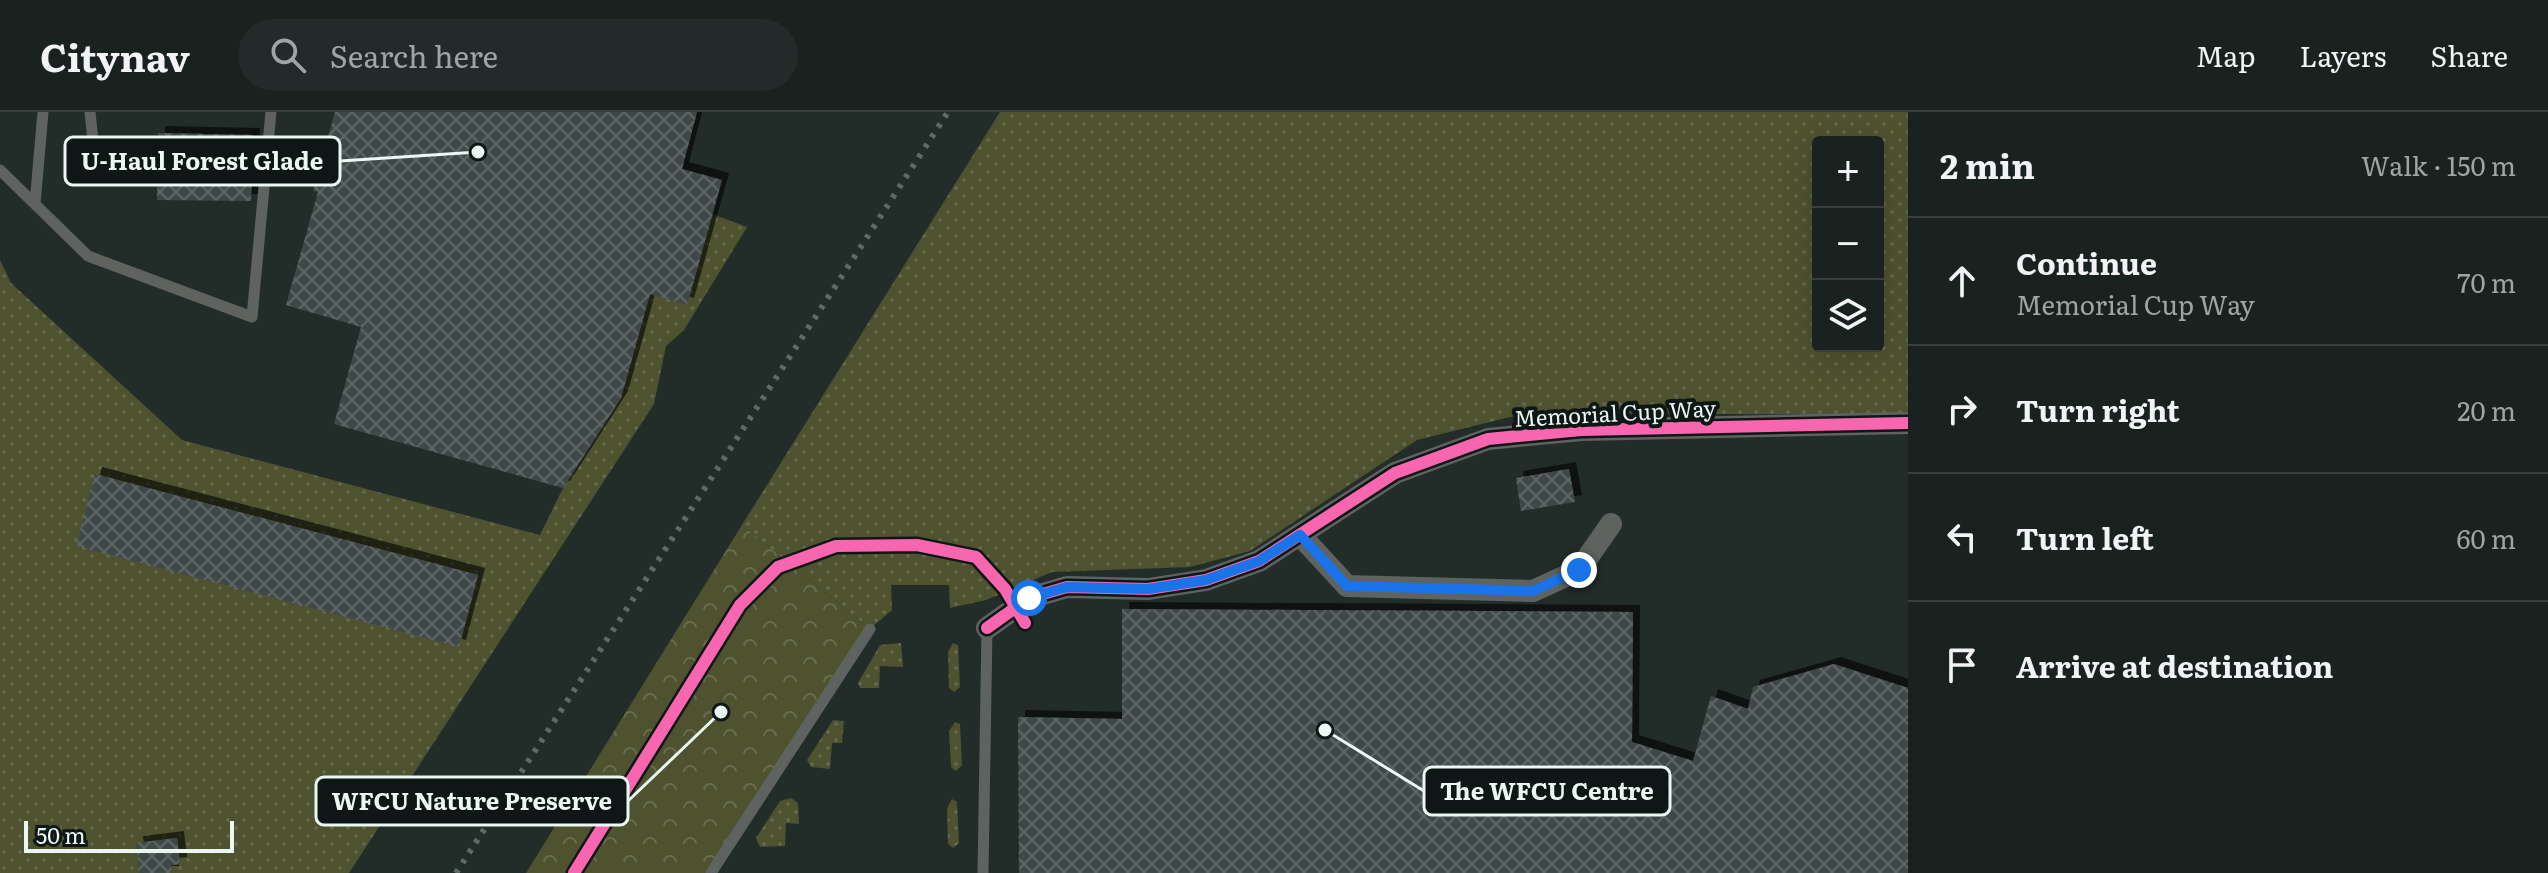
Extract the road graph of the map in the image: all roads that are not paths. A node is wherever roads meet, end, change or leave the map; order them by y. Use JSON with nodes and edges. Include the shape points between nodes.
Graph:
{"nodes":[{"id":1,"x":43,"y":112,"type":"edge"},
{"id":2,"x":90,"y":112,"type":"edge"},
{"id":3,"x":271,"y":112,"type":"edge"},
{"id":4,"x":94,"y":151,"type":"dead end"},
{"id":5,"x":0,"y":170,"type":"edge"},
{"id":6,"x":35,"y":204,"type":"junction"},
{"id":7,"x":1908,"y":423,"type":"edge"},
{"id":8,"x":1611,"y":524,"type":"dead end"},
{"id":9,"x":1300,"y":535,"type":"junction"},
{"id":10,"x":987,"y":628,"type":"joint"},
{"id":11,"x":870,"y":629,"type":"dead end"},
{"id":12,"x":711,"y":873,"type":"edge"},
{"id":13,"x":983,"y":873,"type":"edge"}],
"edges":[{"from":1,"to":6,"type":"lane"},
{"from":2,"to":4,"type":"lane"},
{"from":3,"to":6,"type":"lane","via":[[252,317],[88,256]]},
{"from":5,"to":6,"type":"lane"},
{"from":7,"to":9,"type":"street","name":"Memorial Cup Way","via":[[1581,430],[1488,439],[1395,473]]},
{"from":8,"to":9,"type":"street","via":[[1579,570],[1533,591],[1347,586]]},
{"from":9,"to":10,"type":"street","name":"Memorial Cup Way","via":[[1259,561],[1206,580],[1148,589],[1067,587],[1029,598]]},
{"from":10,"to":13,"type":"lane"},
{"from":11,"to":12,"type":"lane"}]}
